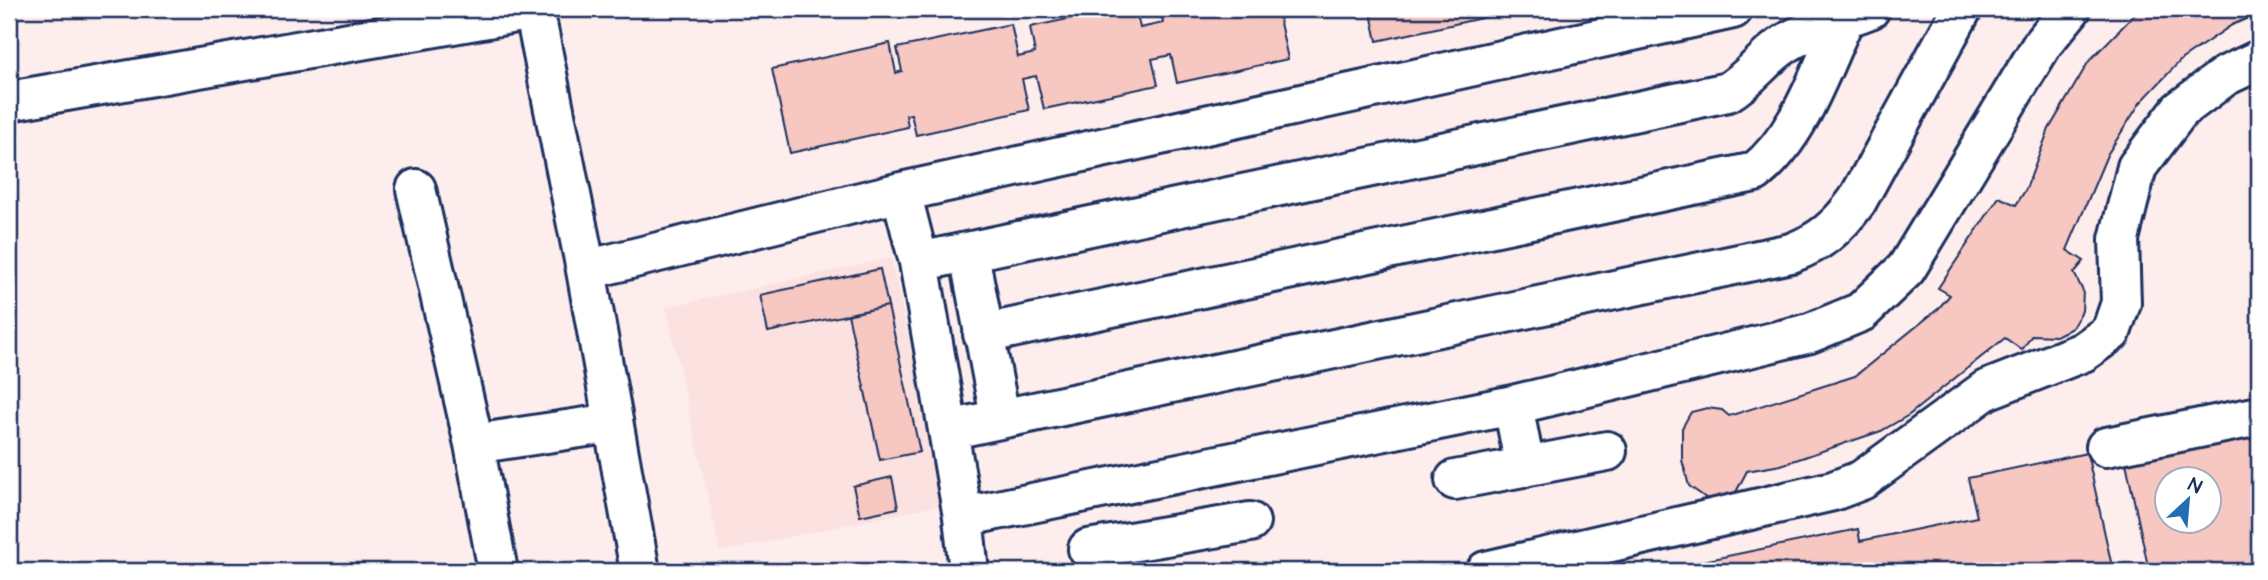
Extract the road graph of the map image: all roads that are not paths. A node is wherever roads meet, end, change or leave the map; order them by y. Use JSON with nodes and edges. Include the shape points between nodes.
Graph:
{"nodes":[{"id":1,"x":536,"y":9,"type":"edge"},
{"id":2,"x":1733,"y":9,"type":"edge"},
{"id":3,"x":1962,"y":9,"type":"edge"},
{"id":4,"x":2071,"y":9,"type":"edge"},
{"id":5,"x":1858,"y":13,"type":"edge"},
{"id":6,"x":2259,"y":60,"type":"edge"},
{"id":7,"x":9,"y":101,"type":"edge"},
{"id":8,"x":416,"y":189,"type":"dead end"},
{"id":9,"x":901,"y":192,"type":"junction"},
{"id":10,"x":969,"y":254,"type":"junction"},
{"id":11,"x":919,"y":262,"type":"junction"},
{"id":12,"x":586,"y":270,"type":"junction"},
{"id":13,"x":983,"y":334,"type":"junction"},
{"id":14,"x":1513,"y":405,"type":"junction"},
{"id":15,"x":2259,"y":416,"type":"edge"},
{"id":16,"x":1000,"y":417,"type":"junction"},
{"id":17,"x":613,"y":423,"type":"junction"},
{"id":18,"x":948,"y":430,"type":"junction"},
{"id":19,"x":474,"y":444,"type":"junction"},
{"id":20,"x":2106,"y":447,"type":"dead end"},
{"id":21,"x":1607,"y":451,"type":"dead end"},
{"id":22,"x":1525,"y":467,"type":"junction"},
{"id":23,"x":1153,"y":478,"type":"junction"},
{"id":24,"x":1455,"y":480,"type":"dead end"},
{"id":25,"x":963,"y":517,"type":"junction"},
{"id":26,"x":1250,"y":522,"type":"dead end"},
{"id":27,"x":1163,"y":537,"type":"junction"},
{"id":28,"x":1088,"y":549,"type":"dead end"},
{"id":29,"x":498,"y":571,"type":"edge"},
{"id":30,"x":640,"y":571,"type":"edge"},
{"id":31,"x":969,"y":571,"type":"edge"},
{"id":32,"x":1486,"y":571,"type":"edge"}],
"edges":[{"from":1,"to":7,"type":"street"},
{"from":1,"to":12,"type":"street"},
{"from":2,"to":9,"type":"street"},
{"from":3,"to":16,"type":"street","via":[[1857,201],[1817,244]]},
{"from":4,"to":14,"type":"street","via":[[2043,43],[1906,269],[1861,312],[1810,333]]},
{"from":5,"to":10,"type":"street","via":[[1778,49],[1748,80],[1728,92]]},
{"from":5,"to":13,"type":"street","via":[[1788,137],[1774,157],[1755,172]]},
{"from":6,"to":32,"type":"street","via":[[2225,76],[2180,110],[2137,167],[2119,239],[2121,303],[2111,332],[2083,352],[1986,390],[1862,480],[1833,491]]},
{"from":8,"to":19,"type":"street"},
{"from":9,"to":11,"type":"street"},
{"from":9,"to":12,"type":"street"},
{"from":10,"to":11,"type":"street"},
{"from":10,"to":13,"type":"street"},
{"from":11,"to":18,"type":"street"},
{"from":12,"to":17,"type":"street"},
{"from":13,"to":16,"type":"street"},
{"from":14,"to":22,"type":"street"},
{"from":14,"to":23,"type":"street"},
{"from":15,"to":20,"type":"street"},
{"from":16,"to":18,"type":"street"},
{"from":17,"to":19,"type":"street"},
{"from":17,"to":30,"type":"street"},
{"from":18,"to":25,"type":"street"},
{"from":19,"to":29,"type":"street"},
{"from":21,"to":22,"type":"street"},
{"from":22,"to":24,"type":"street"},
{"from":23,"to":25,"type":"street"},
{"from":23,"to":27,"type":"street"},
{"from":25,"to":31,"type":"street"},
{"from":26,"to":27,"type":"street"},
{"from":27,"to":28,"type":"street"}]}
